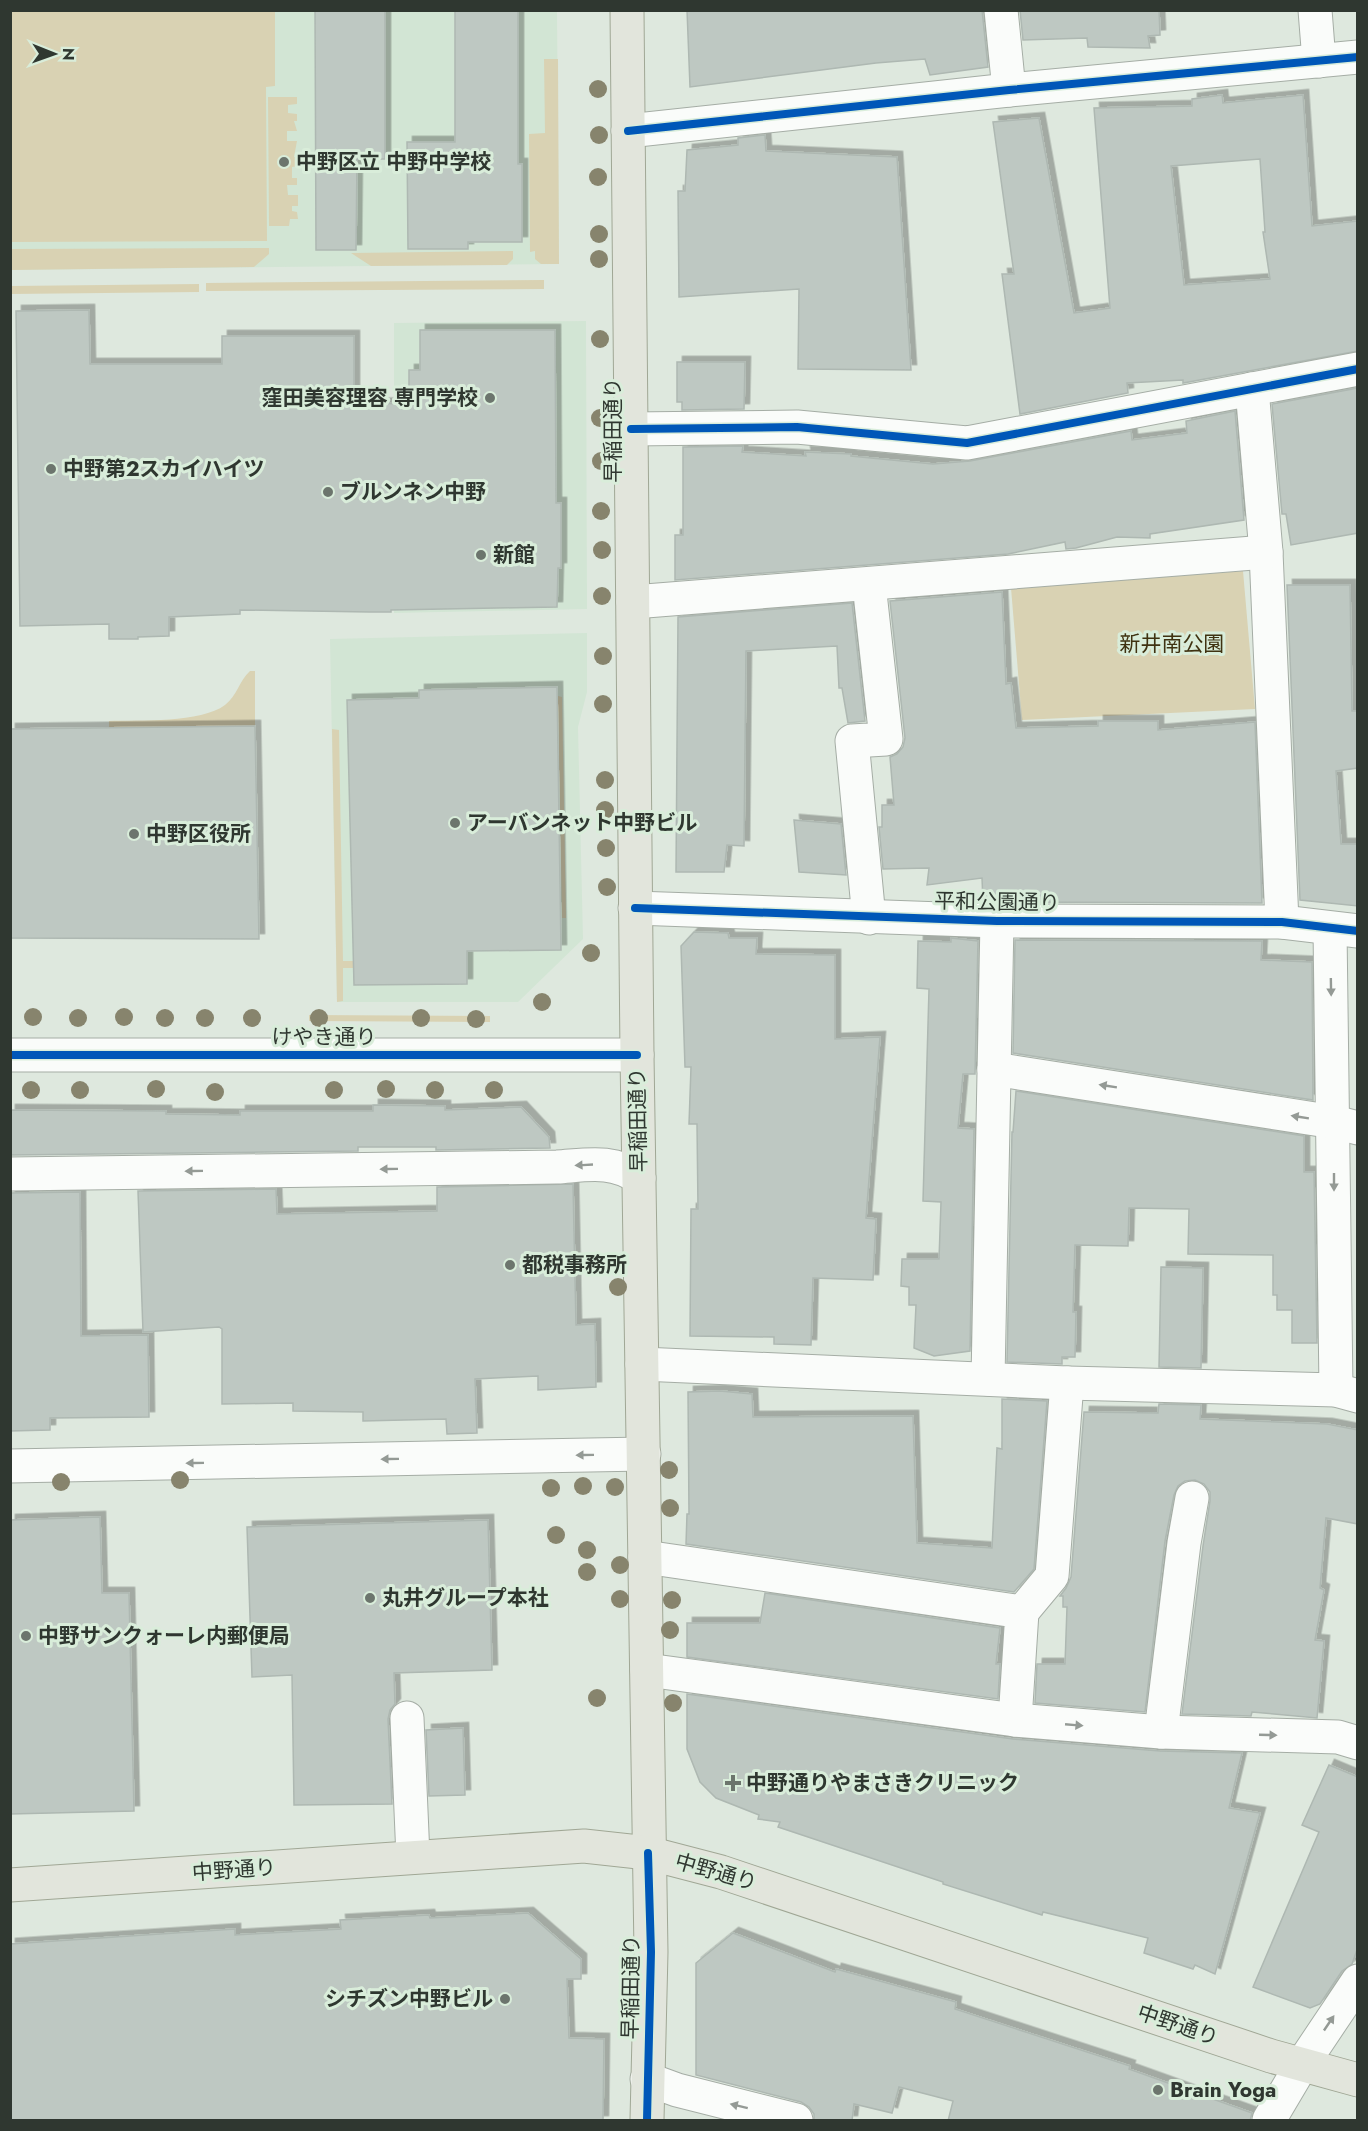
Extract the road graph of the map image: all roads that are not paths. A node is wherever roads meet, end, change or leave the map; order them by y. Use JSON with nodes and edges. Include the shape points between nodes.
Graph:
{"nodes":[{"id":1,"x":627,"y":10,"type":"edge"},
{"id":2,"x":1001,"y":10,"type":"edge"},
{"id":3,"x":1315,"y":10,"type":"edge"},
{"id":4,"x":1358,"y":57,"type":"edge"},
{"id":5,"x":1319,"y":61,"type":"junction"},
{"id":6,"x":1009,"y":90,"type":"junction"},
{"id":7,"x":628,"y":131,"type":"junction"},
{"id":8,"x":1358,"y":369,"type":"edge"},
{"id":9,"x":1252,"y":389,"type":"junction"},
{"id":10,"x":631,"y":429,"type":"junction"},
{"id":11,"x":1266,"y":552,"type":"junction"},
{"id":12,"x":869,"y":584,"type":"junction"},
{"id":13,"x":633,"y":602,"type":"junction"},
{"id":14,"x":635,"y":908,"type":"junction"},
{"id":15,"x":869,"y":918,"type":"junction"},
{"id":16,"x":998,"y":921,"type":"junction"},
{"id":17,"x":1282,"y":922,"type":"junction"},
{"id":18,"x":1344,"y":930,"type":"edge"},
{"id":19,"x":10,"y":1055,"type":"edge"},
{"id":20,"x":637,"y":1055,"type":"junction"},
{"id":21,"x":994,"y":1069,"type":"junction"},
{"id":22,"x":1346,"y":1125,"type":"edge"},
{"id":23,"x":10,"y":1174,"type":"edge"},
{"id":24,"x":639,"y":1178,"type":"junction"},
{"id":25,"x":642,"y":1364,"type":"junction"},
{"id":26,"x":988,"y":1379,"type":"junction"},
{"id":27,"x":1067,"y":1383,"type":"junction"},
{"id":28,"x":1346,"y":1393,"type":"edge"},
{"id":29,"x":644,"y":1454,"type":"junction"},
{"id":30,"x":10,"y":1466,"type":"edge"},
{"id":31,"x":1192,"y":1498,"type":"dead end"},
{"id":32,"x":645,"y":1557,"type":"junction"},
{"id":33,"x":1022,"y":1612,"type":"junction"},
{"id":34,"x":646,"y":1670,"type":"junction"},
{"id":35,"x":407,"y":1718,"type":"dead end"},
{"id":36,"x":1016,"y":1720,"type":"junction"},
{"id":37,"x":1161,"y":1732,"type":"junction"},
{"id":38,"x":1358,"y":1743,"type":"edge"},
{"id":39,"x":648,"y":1853,"type":"junction"},
{"id":40,"x":414,"y":1857,"type":"junction"},
{"id":41,"x":10,"y":1885,"type":"edge"},
{"id":42,"x":1358,"y":1981,"type":"edge"},
{"id":43,"x":1301,"y":2066,"type":"junction"},
{"id":44,"x":647,"y":2079,"type":"junction"},
{"id":45,"x":1358,"y":2080,"type":"edge"},
{"id":46,"x":647,"y":2121,"type":"edge"},
{"id":47,"x":796,"y":2121,"type":"edge"},
{"id":48,"x":1269,"y":2121,"type":"edge"}],
"edges":[{"from":1,"to":7,"type":"main road","name":"早稲田通り"},
{"from":2,"to":6,"type":"street"},
{"from":3,"to":5,"type":"street"},
{"from":4,"to":5,"type":"street"},
{"from":5,"to":6,"type":"street"},
{"from":6,"to":7,"type":"street"},
{"from":7,"to":10,"type":"main road","name":"早稲田通り"},
{"from":8,"to":9,"type":"street"},
{"from":9,"to":10,"type":"street","via":[[967,443],[797,427]]},
{"from":9,"to":11,"type":"street"},
{"from":10,"to":13,"type":"main road","name":"早稲田通り"},
{"from":11,"to":12,"type":"street"},
{"from":11,"to":17,"type":"street"},
{"from":12,"to":13,"type":"street"},
{"from":12,"to":15,"type":"street","via":[[886,739],[852,741]]},
{"from":13,"to":14,"type":"main road","name":"早稲田通り"},
{"from":14,"to":15,"type":"street","name":"平和公園通り"},
{"from":14,"to":20,"type":"main road","name":"早稲田通り"},
{"from":15,"to":16,"type":"street","name":"平和公園通り"},
{"from":16,"to":17,"type":"street","name":"平和公園通り"},
{"from":16,"to":21,"type":"street"},
{"from":17,"to":18,"type":"street","name":"平和公園通り"},
{"from":18,"to":22,"type":"street","one_way":true},
{"from":19,"to":20,"type":"street","name":"けやき通り"},
{"from":20,"to":24,"type":"main road","name":"早稲田通り"},
{"from":22,"to":21,"type":"street","one_way":true},
{"from":21,"to":26,"type":"street"},
{"from":22,"to":28,"type":"street","one_way":true},
{"from":24,"to":23,"type":"street","one_way":true,"via":[[628,1169],[605,1164]]},
{"from":24,"to":25,"type":"main road","name":"早稲田通り"},
{"from":25,"to":26,"type":"street"},
{"from":25,"to":29,"type":"main road","name":"早稲田通り"},
{"from":26,"to":27,"type":"street"},
{"from":27,"to":28,"type":"street"},
{"from":27,"to":33,"type":"street","via":[[1052,1576]]},
{"from":29,"to":30,"type":"street","one_way":true},
{"from":29,"to":32,"type":"main road","name":"早稲田通り"},
{"from":31,"to":37,"type":"street"},
{"from":32,"to":33,"type":"street"},
{"from":32,"to":34,"type":"main road","name":"早稲田通り"},
{"from":33,"to":36,"type":"street"},
{"from":34,"to":36,"type":"street"},
{"from":34,"to":39,"type":"main road","name":"早稲田通り"},
{"from":35,"to":40,"type":"street"},
{"from":36,"to":37,"type":"street","one_way":true},
{"from":37,"to":38,"type":"street","one_way":true,"via":[[1338,1737]]},
{"from":39,"to":40,"type":"main road","name":"中野通り","via":[[584,1846]]},
{"from":39,"to":43,"type":"main road","name":"中野通り","via":[[722,1872]]},
{"from":39,"to":44,"type":"main road","name":"早稲田通り","via":[[651,1952]]},
{"from":40,"to":41,"type":"main road","name":"中野通り"},
{"from":43,"to":42,"type":"street","one_way":true},
{"from":43,"to":45,"type":"main road","name":"中野通り"},
{"from":43,"to":48,"type":"street"},
{"from":44,"to":46,"type":"main road","name":"早稲田通り"},
{"from":47,"to":44,"type":"street","one_way":true}]}
